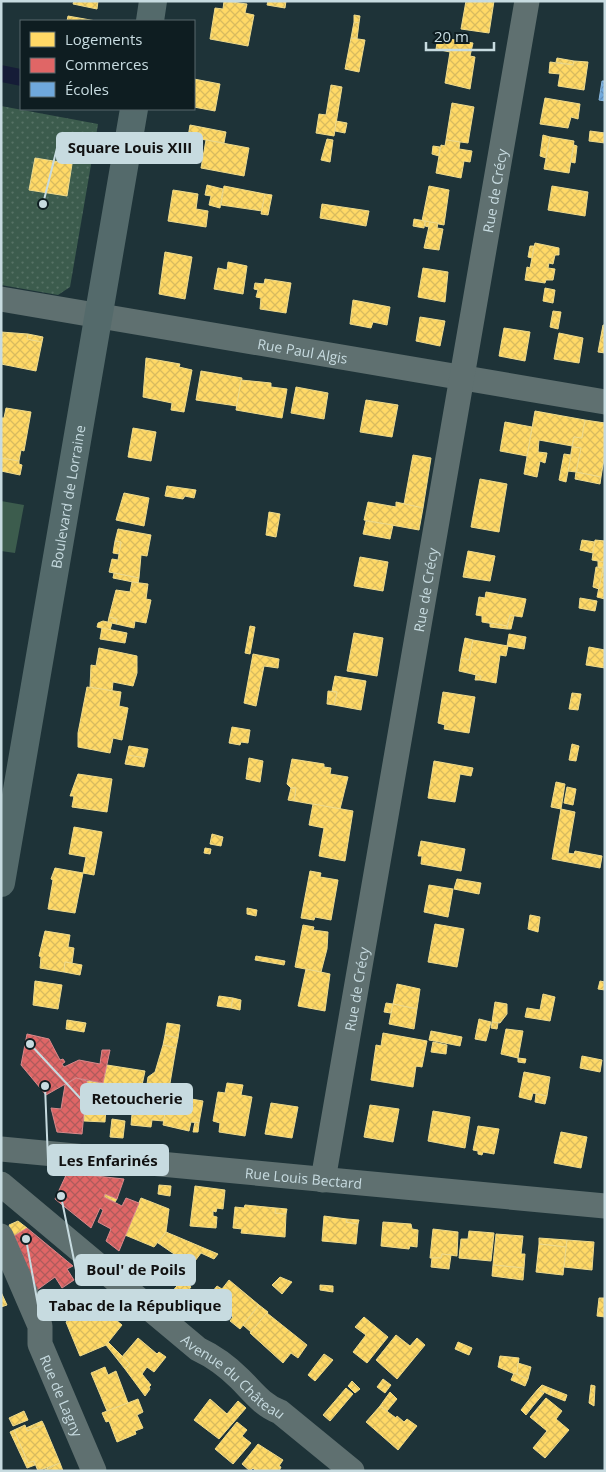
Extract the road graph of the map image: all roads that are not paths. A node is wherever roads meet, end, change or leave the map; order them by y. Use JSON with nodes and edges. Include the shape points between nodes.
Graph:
{"nodes":[{"id":1,"x":153,"y":1,"type":"edge"},
{"id":2,"x":527,"y":1,"type":"edge"},
{"id":3,"x":150,"y":20,"type":"edge"},
{"id":4,"x":134,"y":110,"type":"edge"},
{"id":5,"x":1,"y":299,"type":"edge"},
{"id":6,"x":99,"y":315,"type":"junction"},
{"id":7,"x":462,"y":378,"type":"junction"},
{"id":8,"x":605,"y":402,"type":"edge"},
{"id":9,"x":1,"y":883,"type":"edge"},
{"id":10,"x":1,"y":1149,"type":"edge"},
{"id":11,"x":323,"y":1180,"type":"junction"},
{"id":12,"x":1,"y":1184,"type":"edge"},
{"id":13,"x":12,"y":1204,"type":"edge"},
{"id":14,"x":605,"y":1206,"type":"edge"},
{"id":15,"x":1,"y":1236,"type":"edge"},
{"id":16,"x":94,"y":1471,"type":"edge"},
{"id":17,"x":352,"y":1471,"type":"edge"}],
"edges":[{"from":1,"to":3,"type":"main road"},
{"from":2,"to":7,"type":"street","name":"Rue de Crécy"},
{"from":4,"to":6,"type":"main road","name":"Boulevard de Lorraine"},
{"from":5,"to":6,"type":"street","name":"Rue Paul Algis"},
{"from":6,"to":7,"type":"street","name":"Rue Paul Algis"},
{"from":6,"to":9,"type":"main road","name":"Boulevard de Lorraine"},
{"from":7,"to":8,"type":"street","name":"Rue Paul Algis"},
{"from":7,"to":11,"type":"street","name":"Rue de Crécy"},
{"from":10,"to":11,"type":"street","name":"Rue Louis Bectard"},
{"from":11,"to":14,"type":"street","name":"Rue Louis Bectard"},
{"from":12,"to":13,"type":"street","name":"Avenue du Château"},
{"from":13,"to":17,"type":"street","name":"Avenue du Château","via":[[113,1276],[162,1320],[241,1380],[248,1391],[280,1412]]},
{"from":15,"to":16,"type":"street","name":"Rue de Lagny","via":[[40,1326],[40,1344]]}]}
